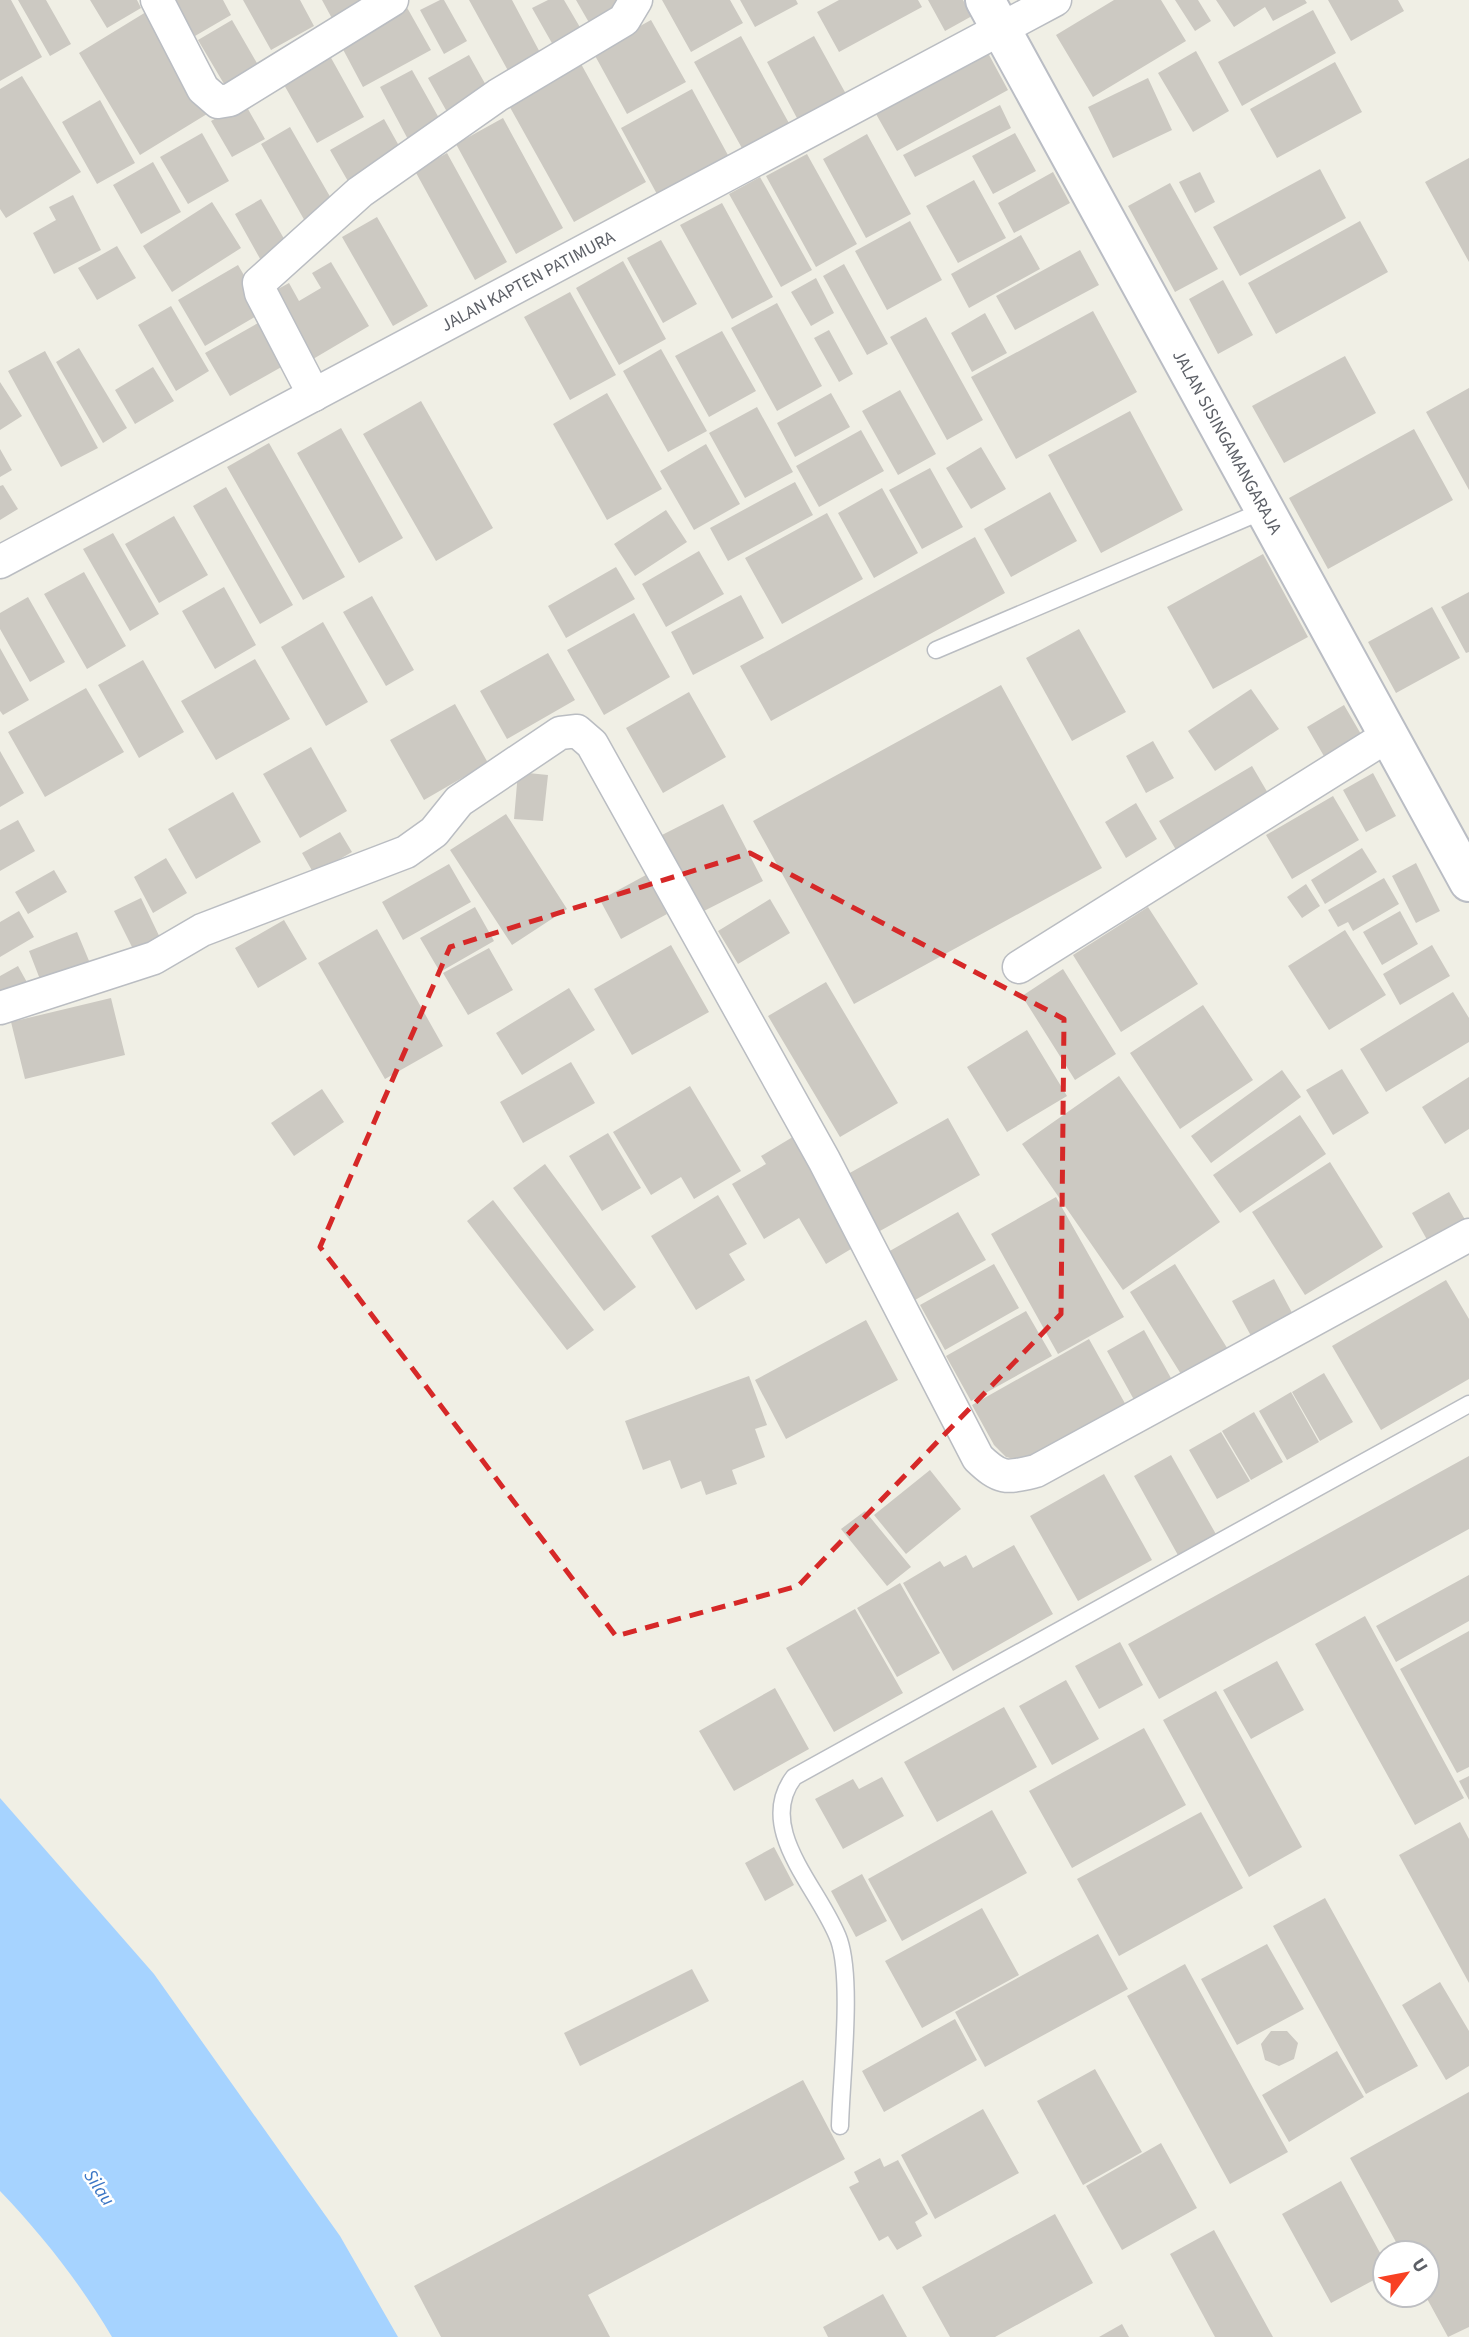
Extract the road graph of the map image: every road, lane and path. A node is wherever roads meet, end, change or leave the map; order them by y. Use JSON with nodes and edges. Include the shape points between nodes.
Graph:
{"nodes":[{"id":1,"x":157,"y":0,"type":"edge"},
{"id":2,"x":393,"y":0,"type":"edge"},
{"id":3,"x":636,"y":0,"type":"edge"},
{"id":4,"x":1055,"y":0,"type":"edge"},
{"id":5,"x":993,"y":15,"type":"edge"},
{"id":6,"x":314,"y":395,"type":"junction"},
{"id":7,"x":1267,"y":509,"type":"junction"},
{"id":8,"x":0,"y":562,"type":"edge"},
{"id":9,"x":936,"y":650,"type":"dead end"},
{"id":10,"x":1389,"y":735,"type":"junction"},
{"id":11,"x":1469,"y":882,"type":"edge"},
{"id":12,"x":1019,"y":967,"type":"dead end"},
{"id":13,"x":0,"y":1008,"type":"edge"},
{"id":14,"x":1469,"y":1235,"type":"edge"},
{"id":15,"x":1469,"y":1404,"type":"edge"},
{"id":16,"x":840,"y":2126,"type":"dead end"}],
"edges":[{"from":1,"to":2,"type":"street","via":[[203,89],[218,102],[230,100]]},
{"from":3,"to":6,"type":"street","via":[[624,20],[498,95],[360,192],[259,283]]},
{"from":4,"to":5,"type":"street","name":"JALAN KAPTEN PATIMURA"},
{"from":5,"to":6,"type":"street","name":"JALAN KAPTEN PATIMURA"},
{"from":5,"to":7,"type":"street","name":"JALAN SISINGAMANGARAJA"},
{"from":6,"to":8,"type":"street","name":"JALAN KAPTEN PATIMURA"},
{"from":7,"to":9,"type":"lane"},
{"from":7,"to":10,"type":"street","name":"JALAN SISINGAMANGARAJA"},
{"from":10,"to":11,"type":"street","name":"JALAN SISINGAMANGARAJA"},
{"from":10,"to":12,"type":"street"},
{"from":13,"to":14,"type":"street","via":[[153,958],[202,930],[406,852],[434,832],[459,801],[559,733],[577,731],[592,744],[824,1160],[978,1458],[995,1474],[1036,1471]]},
{"from":15,"to":16,"type":"lane","via":[[794,1777],[783,1791],[779,1808],[785,1839],[839,1941],[845,1970]]}]}
